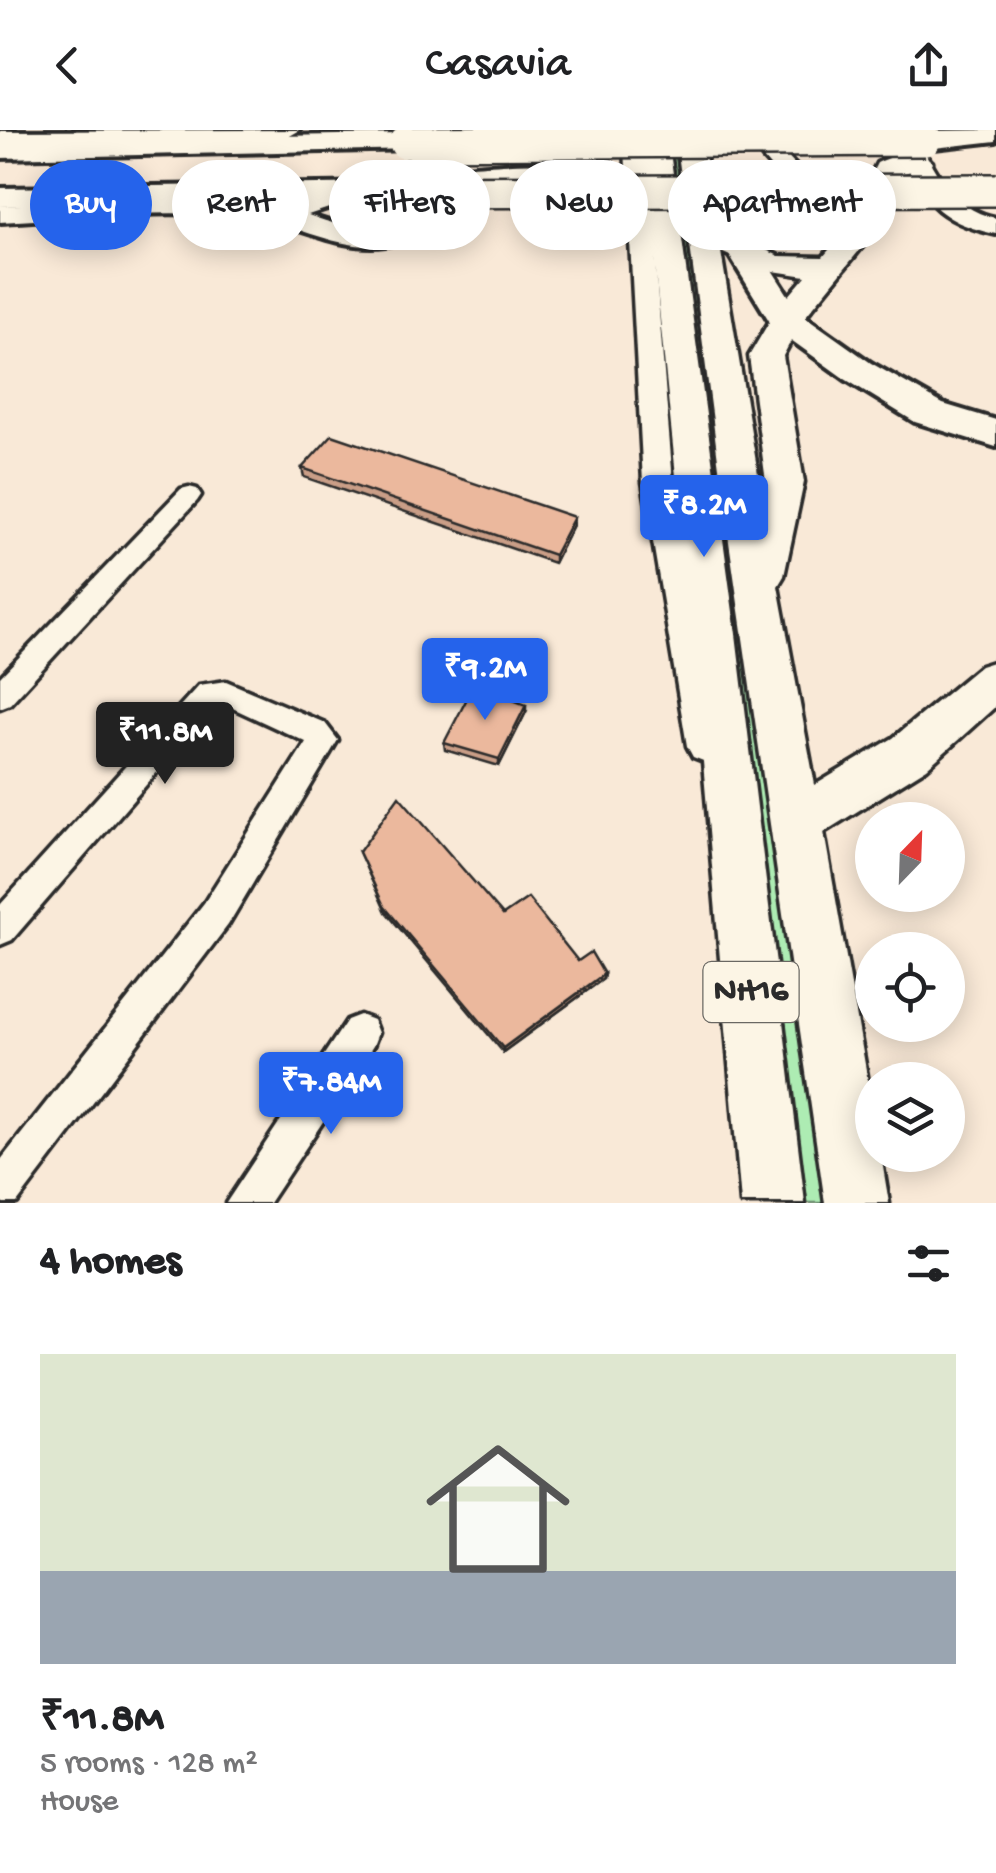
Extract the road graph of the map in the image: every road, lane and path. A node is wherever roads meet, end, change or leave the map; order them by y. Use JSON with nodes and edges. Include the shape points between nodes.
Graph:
{"nodes":[{"id":1,"x":287,"y":130,"type":"edge"},
{"id":2,"x":688,"y":130,"type":"edge"},
{"id":3,"x":750,"y":130,"type":"edge"},
{"id":4,"x":0,"y":138,"type":"edge"},
{"id":5,"x":989,"y":138,"type":"edge"},
{"id":6,"x":436,"y":140,"type":"edge"},
{"id":7,"x":915,"y":144,"type":"edge"},
{"id":8,"x":641,"y":148,"type":"edge"},
{"id":9,"x":0,"y":149,"type":"edge"},
{"id":10,"x":693,"y":160,"type":"edge"},
{"id":11,"x":779,"y":160,"type":"edge"},
{"id":12,"x":896,"y":164,"type":"edge"},
{"id":13,"x":490,"y":174,"type":"edge"},
{"id":14,"x":329,"y":192,"type":"edge"},
{"id":15,"x":490,"y":192,"type":"edge"},
{"id":16,"x":996,"y":194,"type":"edge"},
{"id":17,"x":0,"y":196,"type":"edge"},
{"id":18,"x":172,"y":210,"type":"edge"},
{"id":19,"x":0,"y":214,"type":"edge"},
{"id":20,"x":996,"y":226,"type":"edge"},
{"id":21,"x":708,"y":250,"type":"edge"},
{"id":22,"x":738,"y":250,"type":"edge"},
{"id":23,"x":843,"y":250,"type":"edge"},
{"id":24,"x":746,"y":255,"type":"junction"},
{"id":25,"x":833,"y":264,"type":"junction"},
{"id":26,"x":786,"y":319,"type":"junction"},
{"id":27,"x":996,"y":434,"type":"edge"},
{"id":28,"x":190,"y":495,"type":"dead end"},
{"id":29,"x":758,"y":597,"type":"junction"},
{"id":30,"x":13,"y":664,"type":"edge"},
{"id":31,"x":996,"y":679,"type":"edge"},
{"id":32,"x":0,"y":696,"type":"edge"},
{"id":33,"x":797,"y":822,"type":"junction"},
{"id":34,"x":0,"y":929,"type":"edge"},
{"id":35,"x":360,"y":1033,"type":"dead end"},
{"id":36,"x":0,"y":1193,"type":"edge"},
{"id":37,"x":246,"y":1203,"type":"edge"},
{"id":38,"x":772,"y":1203,"type":"edge"},
{"id":39,"x":857,"y":1203,"type":"edge"}],
"edges":[{"from":1,"to":4,"type":"main road"},
{"from":2,"to":10,"type":"highway","number":"NH16"},
{"from":3,"to":11,"type":"street"},
{"from":5,"to":7,"type":"highway"},
{"from":6,"to":8,"type":"main road","via":[[473,164],[584,164]]},
{"from":7,"to":9,"type":"highway","bridge":true},
{"from":7,"to":12,"type":"highway"},
{"from":7,"to":20,"type":"main road","via":[[941,203],[953,214]]},
{"from":8,"to":13,"type":"main road","via":[[565,172]]},
{"from":8,"to":38,"type":"highway","number":"NH16","via":[[714,634]]},
{"from":14,"to":17,"type":"highway"},
{"from":15,"to":16,"type":"highway","bridge":true},
{"from":18,"to":19,"type":"main road"},
{"from":21,"to":29,"type":"highway","number":"NH16"},
{"from":22,"to":24,"type":"highway"},
{"from":23,"to":25,"type":"highway"},
{"from":24,"to":25,"type":"highway","via":[[797,269]]},
{"from":24,"to":26,"type":"highway"},
{"from":25,"to":26,"type":"highway"},
{"from":26,"to":27,"type":"highway","via":[[882,387],[929,412]]},
{"from":26,"to":29,"type":"highway","via":[[766,356],[785,482]]},
{"from":28,"to":30,"type":"street"},
{"from":29,"to":33,"type":"highway","number":"NH16"},
{"from":30,"to":32,"type":"street"},
{"from":31,"to":33,"type":"highway","via":[[910,753]]},
{"from":33,"to":39,"type":"highway","number":"NH16"},
{"from":34,"to":36,"type":"street","via":[[210,693],[226,692],[323,740],[216,914]]},
{"from":35,"to":37,"type":"street"}]}
